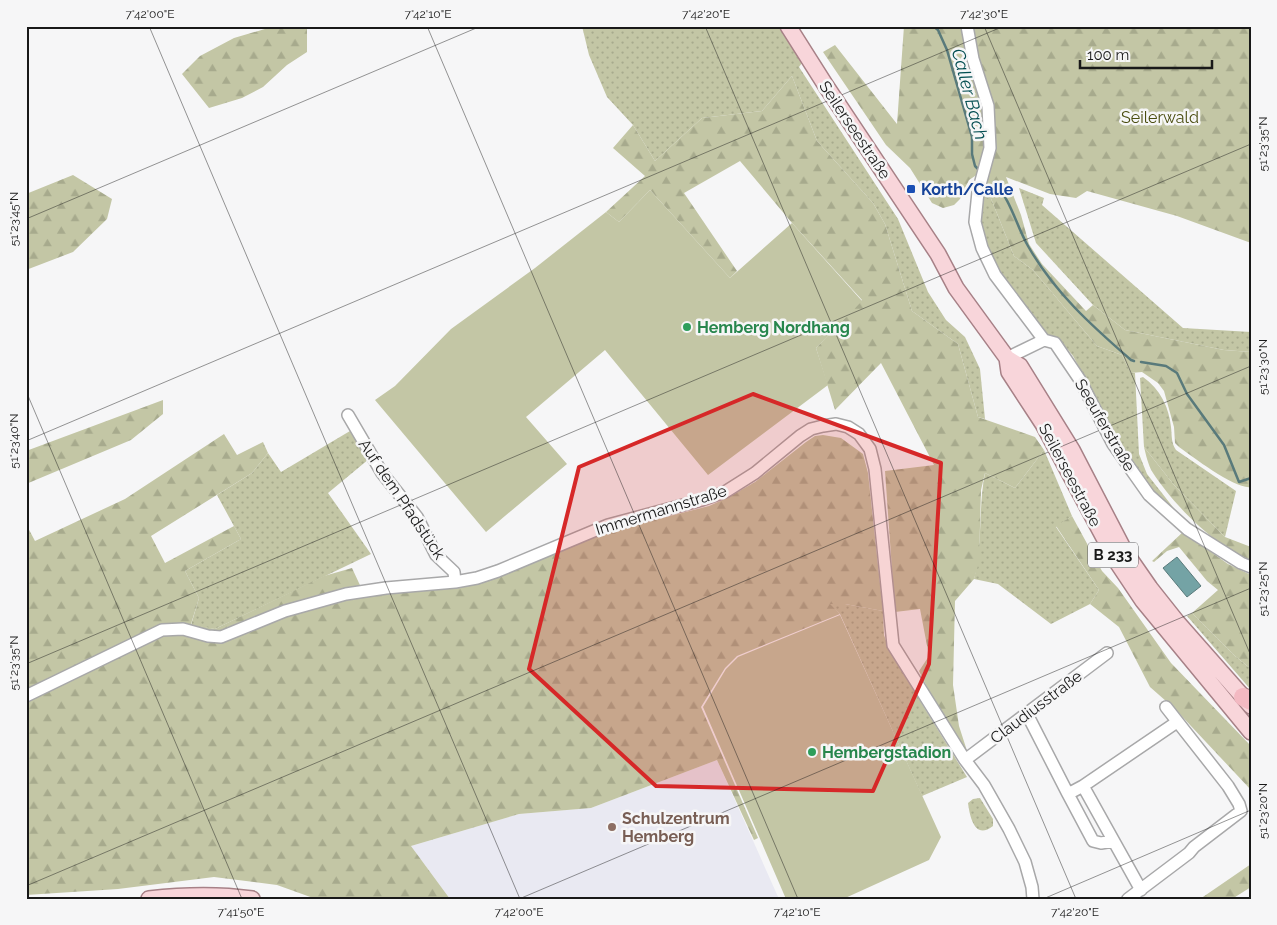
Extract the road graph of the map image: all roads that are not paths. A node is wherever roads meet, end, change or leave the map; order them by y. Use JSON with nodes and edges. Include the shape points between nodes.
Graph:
{"nodes":[{"id":1,"x":788,"y":26,"type":"edge"},
{"id":2,"x":966,"y":26,"type":"edge"},
{"id":3,"x":1044,"y":340,"type":"junction"},
{"id":4,"x":1007,"y":358,"type":"junction"},
{"id":5,"x":348,"y":415,"type":"dead end"},
{"id":6,"x":1251,"y":567,"type":"edge"},
{"id":7,"x":456,"y":582,"type":"junction"},
{"id":8,"x":1108,"y":653,"type":"dead end"},
{"id":9,"x":26,"y":696,"type":"edge"},
{"id":10,"x":1248,"y":701,"type":"edge"},
{"id":11,"x":1166,"y":707,"type":"dead end"},
{"id":12,"x":1027,"y":714,"type":"junction"},
{"id":13,"x":1177,"y":722,"type":"junction"},
{"id":14,"x":1251,"y":732,"type":"edge"},
{"id":15,"x":965,"y":760,"type":"junction"},
{"id":16,"x":1083,"y":786,"type":"junction"},
{"id":17,"x":1068,"y":794,"type":"junction"},
{"id":18,"x":1113,"y":841,"type":"junction"},
{"id":19,"x":1140,"y":890,"type":"junction"},
{"id":20,"x":149,"y":899,"type":"edge"},
{"id":21,"x":252,"y":899,"type":"edge"},
{"id":22,"x":1033,"y":899,"type":"edge"},
{"id":23,"x":1128,"y":899,"type":"edge"}],
"edges":[{"from":1,"to":4,"type":"main road","name":"Seilerseestraße","number":"B 233","via":[[938,254],[956,288]]},
{"from":2,"to":3,"type":"street","name":"Seeuferstraße","via":[[972,59],[988,106],[990,148],[978,192],[975,222],[995,276]]},
{"from":3,"to":4,"type":"street"},
{"from":3,"to":6,"type":"street","name":"Seeuferstraße","via":[[1055,343],[1080,380],[1113,444],[1149,495],[1187,529]]},
{"from":4,"to":10,"type":"main road","name":"Seilerseestraße","number":"B 233","via":[[1020,366],[1072,450],[1124,552],[1166,609]]},
{"from":4,"to":14,"type":"main road","name":"Seilerseestraße","number":"B 233","via":[[1009,372],[1043,424],[1117,562],[1143,602]]},
{"from":5,"to":7,"type":"street","name":"Auf dem Pfadstück","via":[[382,473],[417,517],[436,555],[454,572]]},
{"from":7,"to":9,"type":"street","name":"Immermannstraße","via":[[346,594],[285,611],[221,637],[182,629],[162,630]]},
{"from":7,"to":15,"type":"street","name":"Immermannstraße","via":[[498,571],[608,525],[713,497],[741,483],[812,429],[836,424],[848,427],[870,449],[875,469],[893,645]]},
{"from":8,"to":12,"type":"street","name":"Claudiusstraße"},
{"from":11,"to":13,"type":"street"},
{"from":12,"to":15,"type":"street","name":"Claudiusstraße"},
{"from":12,"to":17,"type":"street"},
{"from":13,"to":16,"type":"street"},
{"from":13,"to":19,"type":"street","via":[[1228,786],[1241,811]]},
{"from":15,"to":22,"type":"street","name":"Immermannstraße","via":[[984,785],[1025,862]]},
{"from":16,"to":17,"type":"street"},
{"from":16,"to":18,"type":"street"},
{"from":17,"to":18,"type":"street","via":[[1093,841]]},
{"from":18,"to":19,"type":"street"},
{"from":19,"to":23,"type":"street"},
{"from":20,"to":21,"type":"main road","via":[[203,894]]}]}
